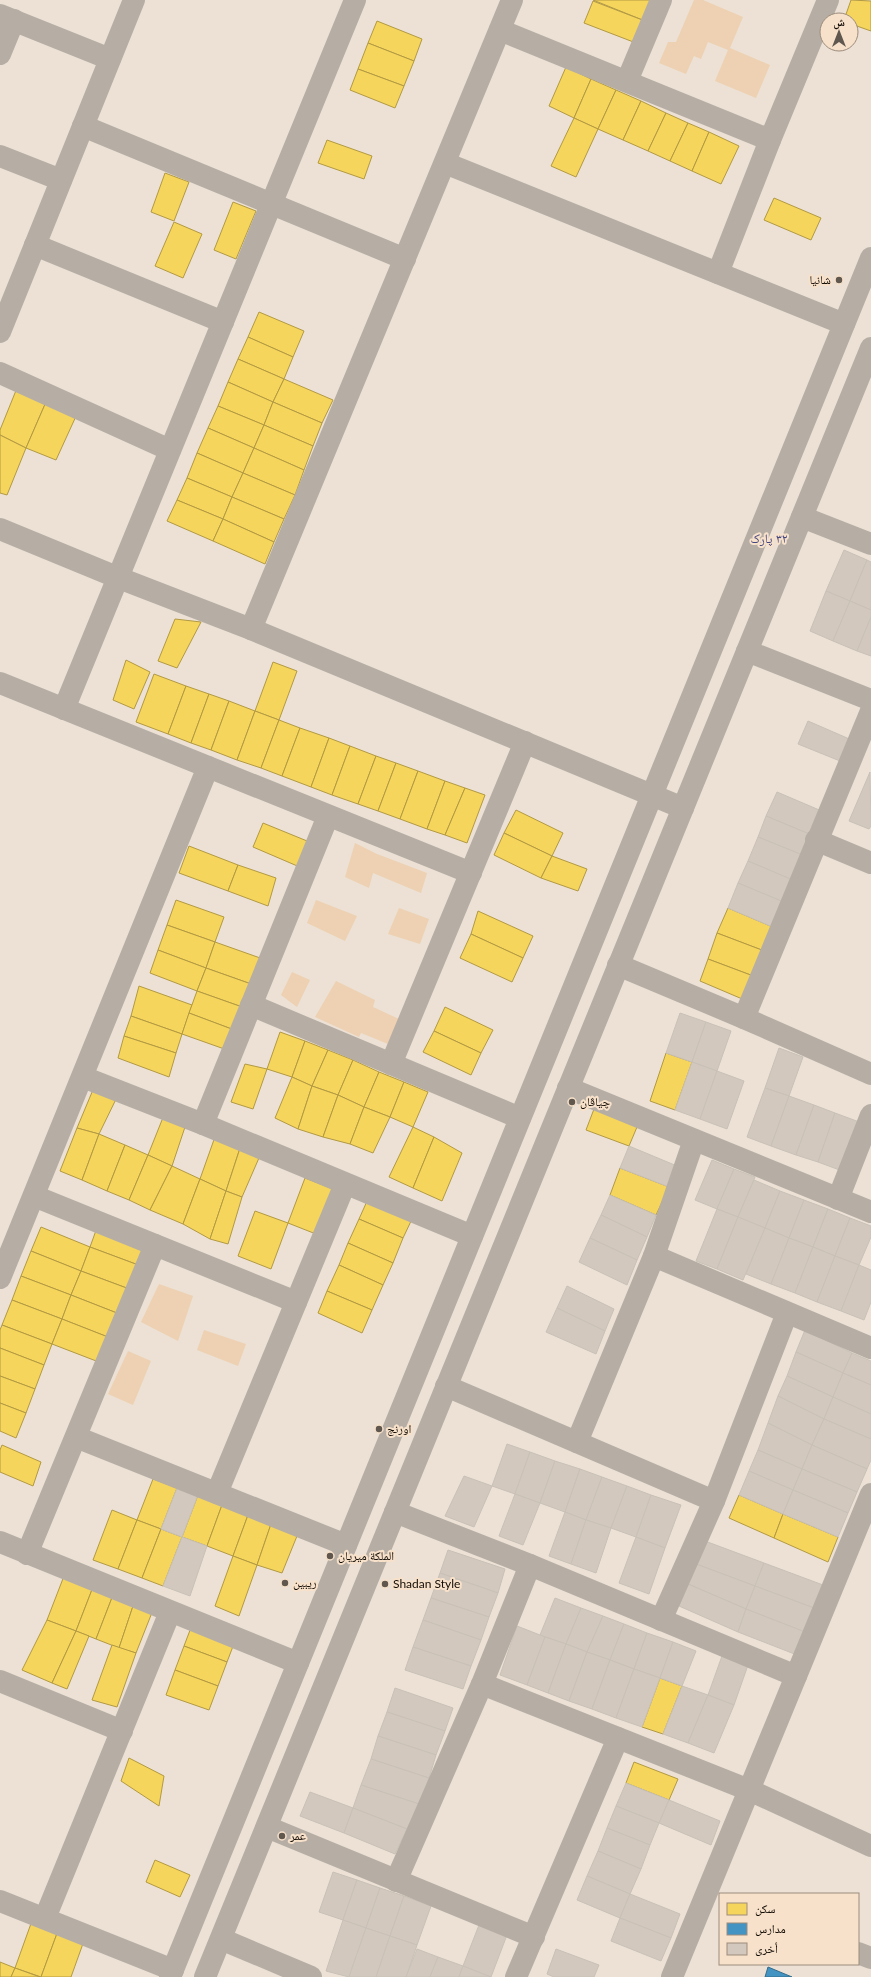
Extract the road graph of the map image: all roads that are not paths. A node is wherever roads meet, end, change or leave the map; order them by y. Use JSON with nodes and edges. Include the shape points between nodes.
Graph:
{"nodes":[{"id":1,"x":134,"y":0,"type":"edge"},
{"id":2,"x":355,"y":0,"type":"edge"},
{"id":3,"x":512,"y":0,"type":"edge"},
{"id":4,"x":661,"y":0,"type":"edge"},
{"id":5,"x":828,"y":0,"type":"edge"},
{"id":6,"x":7,"y":17,"type":"edge"},
{"id":7,"x":500,"y":30,"type":"junction"},
{"id":8,"x":0,"y":54,"type":"edge"},
{"id":9,"x":110,"y":59,"type":"junction"},
{"id":10,"x":627,"y":81,"type":"junction"},
{"id":11,"x":83,"y":126,"type":"junction"},
{"id":12,"x":770,"y":140,"type":"junction"},
{"id":13,"x":0,"y":156,"type":"edge"},
{"id":14,"x":445,"y":163,"type":"junction"},
{"id":15,"x":61,"y":180,"type":"junction"},
{"id":16,"x":272,"y":204,"type":"junction"},
{"id":17,"x":35,"y":245,"type":"junction"},
{"id":18,"x":871,"y":258,"type":"edge"},
{"id":19,"x":405,"y":259,"type":"junction"},
{"id":20,"x":718,"y":273,"type":"junction"},
{"id":21,"x":223,"y":322,"type":"junction"},
{"id":22,"x":844,"y":324,"type":"junction"},
{"id":23,"x":0,"y":332,"type":"edge"},
{"id":24,"x":871,"y":348,"type":"edge"},
{"id":25,"x":0,"y":373,"type":"edge"},
{"id":26,"x":170,"y":450,"type":"junction"},
{"id":27,"x":802,"y":517,"type":"junction"},
{"id":28,"x":0,"y":529,"type":"edge"},
{"id":29,"x":871,"y":544,"type":"edge"},
{"id":30,"x":119,"y":578,"type":"junction"},
{"id":31,"x":252,"y":629,"type":"junction"},
{"id":32,"x":747,"y":650,"type":"junction"},
{"id":33,"x":0,"y":683,"type":"edge"},
{"id":34,"x":871,"y":700,"type":"edge"},
{"id":35,"x":64,"y":709,"type":"junction"},
{"id":36,"x":871,"y":712,"type":"edge"},
{"id":37,"x":525,"y":742,"type":"junction"},
{"id":38,"x":208,"y":767,"type":"junction"},
{"id":39,"x":652,"y":795,"type":"junction"},
{"id":40,"x":683,"y":808,"type":"junction"},
{"id":41,"x":328,"y":816,"type":"junction"},
{"id":42,"x":816,"y":840,"type":"junction"},
{"id":43,"x":871,"y":863,"type":"edge"},
{"id":44,"x":471,"y":873,"type":"junction"},
{"id":45,"x":618,"y":965,"type":"junction"},
{"id":46,"x":251,"y":1005,"type":"junction"},
{"id":47,"x":744,"y":1018,"type":"junction"},
{"id":48,"x":391,"y":1064,"type":"junction"},
{"id":49,"x":871,"y":1074,"type":"edge"},
{"id":50,"x":83,"y":1077,"type":"junction"},
{"id":51,"x":568,"y":1088,"type":"junction"},
{"id":52,"x":871,"y":1115,"type":"edge"},
{"id":53,"x":520,"y":1118,"type":"junction"},
{"id":54,"x":203,"y":1124,"type":"junction"},
{"id":55,"x":694,"y":1140,"type":"junction"},
{"id":56,"x":345,"y":1184,"type":"junction"},
{"id":57,"x":34,"y":1196,"type":"junction"},
{"id":58,"x":838,"y":1199,"type":"junction"},
{"id":59,"x":871,"y":1212,"type":"edge"},
{"id":60,"x":472,"y":1236,"type":"junction"},
{"id":61,"x":154,"y":1245,"type":"junction"},
{"id":62,"x":654,"y":1256,"type":"junction"},
{"id":63,"x":0,"y":1278,"type":"edge"},
{"id":64,"x":296,"y":1302,"type":"junction"},
{"id":65,"x":787,"y":1312,"type":"junction"},
{"id":66,"x":871,"y":1348,"type":"edge"},
{"id":67,"x":446,"y":1386,"type":"junction"},
{"id":68,"x":76,"y":1437,"type":"junction"},
{"id":69,"x":577,"y":1442,"type":"junction"},
{"id":70,"x":388,"y":1444,"type":"junction"},
{"id":71,"x":418,"y":1455,"type":"junction"},
{"id":72,"x":217,"y":1493,"type":"junction"},
{"id":73,"x":871,"y":1494,"type":"edge"},
{"id":74,"x":714,"y":1501,"type":"junction"},
{"id":75,"x":395,"y":1512,"type":"junction"},
{"id":76,"x":0,"y":1542,"type":"edge"},
{"id":77,"x":346,"y":1545,"type":"junction"},
{"id":78,"x":27,"y":1554,"type":"junction"},
{"id":79,"x":530,"y":1566,"type":"junction"},
{"id":80,"x":170,"y":1612,"type":"junction"},
{"id":81,"x":661,"y":1620,"type":"junction"},
{"id":82,"x":298,"y":1664,"type":"junction"},
{"id":83,"x":796,"y":1676,"type":"junction"},
{"id":84,"x":0,"y":1681,"type":"edge"},
{"id":85,"x":482,"y":1684,"type":"junction"},
{"id":86,"x":122,"y":1731,"type":"junction"},
{"id":87,"x":618,"y":1738,"type":"junction"},
{"id":88,"x":749,"y":1790,"type":"junction"},
{"id":89,"x":266,"y":1827,"type":"junction"},
{"id":90,"x":871,"y":1846,"type":"edge"},
{"id":91,"x":396,"y":1880,"type":"junction"},
{"id":92,"x":713,"y":1896,"type":"edge"},
{"id":93,"x":0,"y":1901,"type":"edge"},
{"id":94,"x":45,"y":1918,"type":"junction"},
{"id":95,"x":534,"y":1937,"type":"junction"},
{"id":96,"x":221,"y":1940,"type":"junction"},
{"id":97,"x":859,"y":1953,"type":"edge"},
{"id":98,"x":871,"y":1958,"type":"edge"},
{"id":99,"x":172,"y":1973,"type":"edge"},
{"id":100,"x":205,"y":1977,"type":"edge"},
{"id":101,"x":311,"y":1977,"type":"edge"},
{"id":102,"x":516,"y":1977,"type":"edge"},
{"id":103,"x":672,"y":1977,"type":"edge"}],
"edges":[{"from":1,"to":9,"type":"street"},
{"from":2,"to":16,"type":"street"},
{"from":3,"to":7,"type":"street"},
{"from":4,"to":10,"type":"street"},
{"from":5,"to":12,"type":"street"},
{"from":6,"to":8,"type":"street"},
{"from":6,"to":9,"type":"street"},
{"from":7,"to":10,"type":"street"},
{"from":7,"to":14,"type":"street"},
{"from":9,"to":11,"type":"street"},
{"from":10,"to":12,"type":"street"},
{"from":11,"to":15,"type":"street"},
{"from":11,"to":16,"type":"street"},
{"from":12,"to":20,"type":"street"},
{"from":13,"to":15,"type":"street"},
{"from":14,"to":19,"type":"street"},
{"from":14,"to":20,"type":"street"},
{"from":15,"to":17,"type":"street"},
{"from":16,"to":19,"type":"street"},
{"from":16,"to":21,"type":"street"},
{"from":17,"to":21,"type":"street"},
{"from":17,"to":23,"type":"street"},
{"from":18,"to":22,"type":"street"},
{"from":19,"to":31,"type":"street"},
{"from":20,"to":22,"type":"street"},
{"from":21,"to":26,"type":"street"},
{"from":22,"to":39,"type":"street"},
{"from":24,"to":27,"type":"street"},
{"from":25,"to":26,"type":"street"},
{"from":26,"to":30,"type":"street"},
{"from":27,"to":29,"type":"street"},
{"from":27,"to":32,"type":"street"},
{"from":28,"to":30,"type":"street"},
{"from":30,"to":31,"type":"street"},
{"from":30,"to":35,"type":"street"},
{"from":31,"to":37,"type":"street"},
{"from":32,"to":34,"type":"street"},
{"from":32,"to":40,"type":"street"},
{"from":33,"to":35,"type":"street"},
{"from":35,"to":38,"type":"street"},
{"from":36,"to":42,"type":"street"},
{"from":37,"to":39,"type":"street"},
{"from":37,"to":44,"type":"street"},
{"from":38,"to":41,"type":"street"},
{"from":38,"to":50,"type":"street"},
{"from":39,"to":40,"type":"street"},
{"from":39,"to":53,"type":"street"},
{"from":40,"to":45,"type":"street"},
{"from":41,"to":44,"type":"street"},
{"from":41,"to":46,"type":"street"},
{"from":42,"to":43,"type":"street"},
{"from":42,"to":47,"type":"street"},
{"from":44,"to":48,"type":"street"},
{"from":45,"to":47,"type":"street"},
{"from":45,"to":51,"type":"street"},
{"from":46,"to":48,"type":"street"},
{"from":46,"to":54,"type":"street"},
{"from":47,"to":49,"type":"street"},
{"from":48,"to":53,"type":"street"},
{"from":50,"to":54,"type":"street"},
{"from":50,"to":57,"type":"street"},
{"from":51,"to":55,"type":"street"},
{"from":51,"to":67,"type":"street"},
{"from":52,"to":58,"type":"street"},
{"from":53,"to":60,"type":"street"},
{"from":54,"to":56,"type":"street"},
{"from":55,"to":58,"type":"street"},
{"from":55,"to":62,"type":"street"},
{"from":56,"to":60,"type":"street"},
{"from":56,"to":64,"type":"street"},
{"from":57,"to":61,"type":"street"},
{"from":57,"to":63,"type":"street"},
{"from":58,"to":59,"type":"street"},
{"from":60,"to":70,"type":"street"},
{"from":61,"to":64,"type":"street"},
{"from":61,"to":68,"type":"street"},
{"from":62,"to":65,"type":"street"},
{"from":62,"to":69,"type":"street"},
{"from":64,"to":72,"type":"street"},
{"from":65,"to":66,"type":"street"},
{"from":65,"to":74,"type":"street"},
{"from":67,"to":69,"type":"street"},
{"from":67,"to":71,"type":"street"},
{"from":68,"to":72,"type":"street"},
{"from":68,"to":78,"type":"street"},
{"from":69,"to":74,"type":"street"},
{"from":70,"to":71,"type":"street"},
{"from":70,"to":77,"type":"street"},
{"from":71,"to":75,"type":"street"},
{"from":72,"to":77,"type":"street"},
{"from":73,"to":83,"type":"street"},
{"from":74,"to":81,"type":"street"},
{"from":75,"to":79,"type":"street"},
{"from":75,"to":89,"type":"street"},
{"from":76,"to":78,"type":"street"},
{"from":77,"to":82,"type":"street"},
{"from":78,"to":80,"type":"street"},
{"from":79,"to":81,"type":"street"},
{"from":79,"to":85,"type":"street"},
{"from":80,"to":82,"type":"street"},
{"from":80,"to":86,"type":"street"},
{"from":81,"to":83,"type":"street"},
{"from":82,"to":99,"type":"street"},
{"from":83,"to":88,"type":"street"},
{"from":84,"to":86,"type":"street"},
{"from":85,"to":87,"type":"street"},
{"from":85,"to":91,"type":"street"},
{"from":86,"to":94,"type":"street"},
{"from":87,"to":88,"type":"street"},
{"from":87,"to":95,"type":"street"},
{"from":88,"to":90,"type":"street"},
{"from":88,"to":92,"type":"street"},
{"from":89,"to":91,"type":"street"},
{"from":89,"to":96,"type":"street"},
{"from":91,"to":95,"type":"street"},
{"from":92,"to":103,"type":"street"},
{"from":93,"to":94,"type":"street"},
{"from":94,"to":99,"type":"street"},
{"from":95,"to":102,"type":"street"},
{"from":96,"to":100,"type":"street"},
{"from":96,"to":101,"type":"street"},
{"from":97,"to":98,"type":"street"}]}
